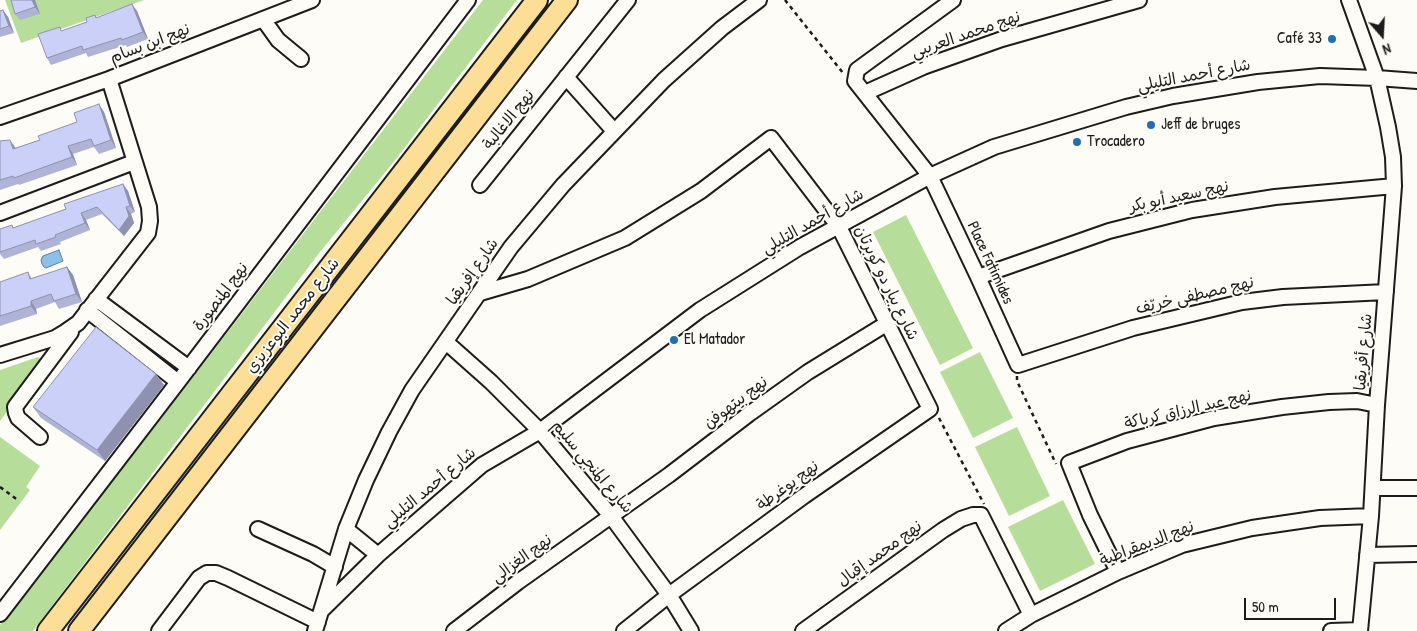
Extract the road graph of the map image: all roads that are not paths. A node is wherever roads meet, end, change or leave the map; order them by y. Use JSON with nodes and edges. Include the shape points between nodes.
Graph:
{"nodes":[{"id":1,"x":312,"y":0,"type":"edge"},
{"id":2,"x":468,"y":0,"type":"edge"},
{"id":3,"x":537,"y":0,"type":"edge"},
{"id":4,"x":567,"y":0,"type":"edge"},
{"id":5,"x":628,"y":0,"type":"edge"},
{"id":6,"x":759,"y":0,"type":"edge"},
{"id":7,"x":953,"y":0,"type":"edge"},
{"id":8,"x":1139,"y":0,"type":"edge"},
{"id":9,"x":1349,"y":0,"type":"edge"},
{"id":10,"x":263,"y":19,"type":"junction"},
{"id":11,"x":301,"y":59,"type":"dead end"},
{"id":12,"x":566,"y":77,"type":"junction"},
{"id":13,"x":1377,"y":78,"type":"junction"},
{"id":14,"x":109,"y":79,"type":"junction"},
{"id":15,"x":1417,"y":81,"type":"edge"},
{"id":16,"x":865,"y":93,"type":"junction"},
{"id":17,"x":0,"y":117,"type":"edge"},
{"id":18,"x":614,"y":131,"type":"junction"},
{"id":19,"x":134,"y":162,"type":"junction"},
{"id":20,"x":930,"y":176,"type":"junction"},
{"id":21,"x":480,"y":185,"type":"dead end"},
{"id":22,"x":1394,"y":186,"type":"junction"},
{"id":23,"x":0,"y":213,"type":"edge"},
{"id":24,"x":839,"y":227,"type":"junction"},
{"id":25,"x":978,"y":278,"type":"junction"},
{"id":26,"x":1386,"y":292,"type":"junction"},
{"id":27,"x":480,"y":293,"type":"junction"},
{"id":28,"x":91,"y":305,"type":"junction"},
{"id":29,"x":78,"y":323,"type":"junction"},
{"id":30,"x":886,"y":324,"type":"junction"},
{"id":31,"x":446,"y":342,"type":"junction"},
{"id":32,"x":0,"y":355,"type":"edge"},
{"id":33,"x":1018,"y":364,"type":"joint"},
{"id":34,"x":189,"y":368,"type":"junction"},
{"id":35,"x":178,"y":382,"type":"junction"},
{"id":36,"x":1377,"y":405,"type":"junction"},
{"id":37,"x":930,"y":409,"type":"joint"},
{"id":38,"x":540,"y":431,"type":"junction"},
{"id":39,"x":40,"y":437,"type":"dead end"},
{"id":40,"x":1373,"y":488,"type":"junction"},
{"id":41,"x":1417,"y":488,"type":"edge"},
{"id":42,"x":611,"y":516,"type":"junction"},
{"id":43,"x":1371,"y":516,"type":"junction"},
{"id":44,"x":258,"y":529,"type":"dead end"},
{"id":45,"x":346,"y":529,"type":"junction"},
{"id":46,"x":1417,"y":554,"type":"edge"},
{"id":47,"x":378,"y":555,"type":"junction"},
{"id":48,"x":1367,"y":555,"type":"junction"},
{"id":49,"x":335,"y":567,"type":"junction"},
{"id":50,"x":1118,"y":572,"type":"junction"},
{"id":51,"x":669,"y":595,"type":"junction"},
{"id":52,"x":0,"y":614,"type":"edge"},
{"id":53,"x":1031,"y":615,"type":"junction"},
{"id":54,"x":319,"y":621,"type":"edge"},
{"id":55,"x":1360,"y":630,"type":"edge"},
{"id":56,"x":48,"y":631,"type":"edge"},
{"id":57,"x":80,"y":631,"type":"edge"},
{"id":58,"x":159,"y":631,"type":"edge"},
{"id":59,"x":454,"y":631,"type":"edge"},
{"id":60,"x":624,"y":631,"type":"edge"},
{"id":61,"x":691,"y":631,"type":"edge"},
{"id":62,"x":803,"y":631,"type":"edge"},
{"id":63,"x":1006,"y":631,"type":"edge"},
{"id":64,"x":1331,"y":631,"type":"edge"}],
"edges":[{"from":1,"to":10,"type":"street","name":"نهج ابن بسام"},
{"from":2,"to":34,"type":"street","name":"نهج المنصورة"},
{"from":3,"to":56,"type":"highway","name":"شارع محمد البوعزيزي"},
{"from":4,"to":57,"type":"highway","name":"شارع محمد البوعزيزي"},
{"from":5,"to":12,"type":"street","name":"نهج الاغالبة"},
{"from":6,"to":18,"type":"street","name":"شارع إفريقيا","via":[[664,80]]},
{"from":7,"to":16,"type":"street","name":"Place Fatimides","via":[[857,70],[854,81]]},
{"from":8,"to":16,"type":"street","name":"نهج محمد العريبي","via":[[1002,39],[923,67]]},
{"from":9,"to":13,"type":"street"},
{"from":10,"to":11,"type":"street","via":[[278,40]]},
{"from":10,"to":14,"type":"street","name":"نهج ابن بسام"},
{"from":12,"to":18,"type":"street"},
{"from":12,"to":21,"type":"street","name":"نهج الاغالبة"},
{"from":13,"to":15,"type":"street","name":"شارع أحمد التليلي"},
{"from":13,"to":20,"type":"street","name":"شارع أحمد التليلي","via":[[1320,76],[1173,96],[994,147]]},
{"from":13,"to":22,"type":"street","name":"شارع أفريقيا","via":[[1393,157]]},
{"from":14,"to":17,"type":"street","name":"نهج ابن بسام"},
{"from":14,"to":19,"type":"street"},
{"from":16,"to":20,"type":"street","name":"Place Fatimides"},
{"from":18,"to":27,"type":"street","name":"شارع إفريقيا","via":[[511,247]]},
{"from":19,"to":23,"type":"street"},
{"from":19,"to":28,"type":"street","via":[[149,207],[148,233]]},
{"from":20,"to":24,"type":"street","name":"شارع أحمد التليلي"},
{"from":20,"to":25,"type":"street","name":"Place Fatimides"},
{"from":22,"to":25,"type":"street","name":"نهج سعيد أبو بكر","via":[[1274,197],[1192,210],[1109,231]]},
{"from":22,"to":26,"type":"street","name":"شارع أفريقيا"},
{"from":24,"to":27,"type":"street","name":"شارع بيار دو كوبرتان","via":[[771,138],[701,191],[625,238],[528,279]]},
{"from":24,"to":30,"type":"street","name":"شارع بيار دو كوبرتان"},
{"from":24,"to":38,"type":"street","name":"شارع أحمد التليلي","via":[[800,247],[700,310]]},
{"from":25,"to":33,"type":"street","name":"Place Fatimides"},
{"from":26,"to":33,"type":"street","name":"نهج مصطفى خريّف","via":[[1242,302],[1134,328]]},
{"from":26,"to":36,"type":"street","name":"شارع أفريقيا"},
{"from":27,"to":31,"type":"street","name":"شارع إفريقيا"},
{"from":28,"to":29,"type":"street"},
{"from":28,"to":34,"type":"street"},
{"from":28,"to":35,"type":"street"},
{"from":29,"to":32,"type":"street","via":[[55,338]]},
{"from":29,"to":39,"type":"street","via":[[16,407],[18,418]]},
{"from":30,"to":37,"type":"street","name":"شارع بيار دو كوبرتان"},
{"from":30,"to":42,"type":"street","name":"نهج بيتهوفن","via":[[808,372]]},
{"from":31,"to":38,"type":"street","name":"شارع المنجي سليم"},
{"from":31,"to":45,"type":"street","name":"شارع إفريقيا","via":[[412,390],[389,432]]},
{"from":34,"to":35,"type":"street","name":"نهج المنصورة"},
{"from":35,"to":52,"type":"street","name":"نهج المنصورة"},
{"from":36,"to":40,"type":"street","name":"شارع أفريقيا"},
{"from":36,"to":50,"type":"street","name":"نهج عبد الرزاق كرباكة","via":[[1357,401],[1329,402],[1214,418],[1127,442],[1069,463]]},
{"from":37,"to":51,"type":"street","name":"نهج يوغرطة"},
{"from":38,"to":42,"type":"street","name":"شارع المنجي سليم"},
{"from":38,"to":47,"type":"street","name":"شارع أحمد التليلي","via":[[482,465]]},
{"from":40,"to":41,"type":"street"},
{"from":40,"to":43,"type":"street","name":"شارع أفريقيا"},
{"from":42,"to":51,"type":"street","name":"شارع المنجي سليم"},
{"from":42,"to":59,"type":"street","name":"نهج الغزالي"},
{"from":43,"to":48,"type":"street","name":"شارع أفريقيا"},
{"from":43,"to":50,"type":"street","name":"نهج الديمقراطية","via":[[1320,518],[1252,528],[1182,545]]},
{"from":44,"to":49,"type":"street"},
{"from":45,"to":47,"type":"street"},
{"from":45,"to":49,"type":"street","name":"شارع إفريقيا"},
{"from":46,"to":48,"type":"street"},
{"from":47,"to":54,"type":"street","name":"شارع أحمد التليلي"},
{"from":48,"to":55,"type":"street","name":"شارع أفريقيا"},
{"from":49,"to":54,"type":"street","name":"شارع إفريقيا"},
{"from":50,"to":53,"type":"street","name":"نهج الديمقراطية"},
{"from":51,"to":60,"type":"street","name":"نهج يوغرطة"},
{"from":51,"to":61,"type":"street","name":"شارع المنجي سليم"},
{"from":53,"to":62,"type":"street","name":"نهج محمد إقبال","via":[[981,515],[973,515],[943,530]]},
{"from":53,"to":63,"type":"street","name":"نهج الديمقراطية"},
{"from":54,"to":58,"type":"street","via":[[228,578],[207,573],[199,578]]},
{"from":55,"to":64,"type":"street"}]}
